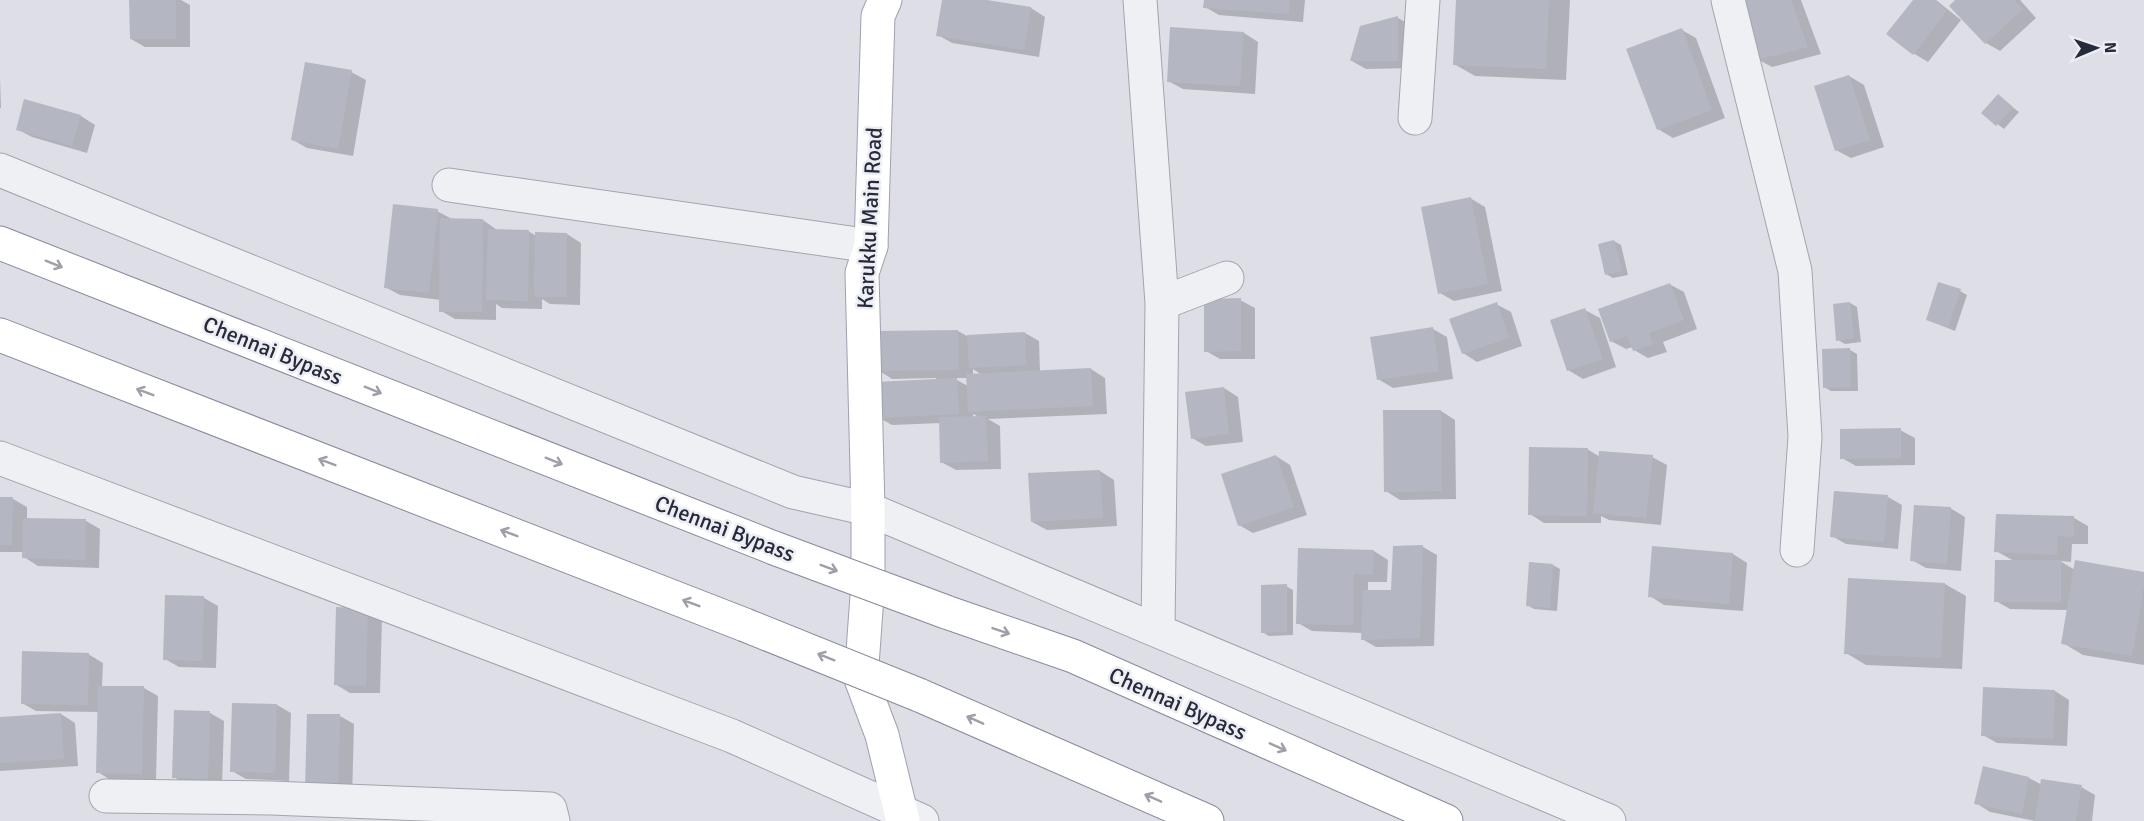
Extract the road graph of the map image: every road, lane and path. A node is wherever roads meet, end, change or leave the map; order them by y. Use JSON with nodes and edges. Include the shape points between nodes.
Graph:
{"nodes":[{"id":1,"x":885,"y":0,"type":"edge"},
{"id":2,"x":1140,"y":0,"type":"edge"},
{"id":3,"x":1423,"y":0,"type":"edge"},
{"id":4,"x":1728,"y":0,"type":"edge"},
{"id":5,"x":1415,"y":118,"type":"dead end"},
{"id":6,"x":0,"y":170,"type":"edge"},
{"id":7,"x":449,"y":185,"type":"dead end"},
{"id":8,"x":0,"y":243,"type":"edge"},
{"id":9,"x":871,"y":246,"type":"junction"},
{"id":10,"x":1227,"y":278,"type":"dead end"},
{"id":11,"x":1162,"y":303,"type":"junction"},
{"id":12,"x":0,"y":335,"type":"edge"},
{"id":13,"x":0,"y":458,"type":"edge"},
{"id":14,"x":868,"y":509,"type":"junction"},
{"id":15,"x":1797,"y":550,"type":"dead end"},
{"id":16,"x":1158,"y":632,"type":"junction"},
{"id":17,"x":106,"y":796,"type":"dead end"},
{"id":18,"x":908,"y":818,"type":"edge"},
{"id":19,"x":554,"y":821,"type":"edge"},
{"id":20,"x":1207,"y":821,"type":"edge"},
{"id":21,"x":1446,"y":821,"type":"edge"},
{"id":22,"x":1609,"y":821,"type":"edge"}],
"edges":[{"from":1,"to":9,"type":"main road","name":"Karukku Main Road","via":[[879,16]]},
{"from":2,"to":11,"type":"street"},
{"from":3,"to":5,"type":"street"},
{"from":4,"to":15,"type":"street","via":[[1795,271],[1805,437]]},
{"from":6,"to":14,"type":"street","via":[[793,492]]},
{"from":7,"to":9,"type":"street"},
{"from":8,"to":21,"type":"main road","name":"Chennai Bypass","one_way":true,"bridge":true,"via":[[774,548],[1073,656]]},
{"from":9,"to":14,"type":"main road","name":"Karukku Main Road","via":[[862,273]]},
{"from":10,"to":11,"type":"street"},
{"from":11,"to":16,"type":"street"},
{"from":20,"to":12,"type":"main road","one_way":true,"bridge":true,"via":[[919,695]]},
{"from":13,"to":18,"type":"street","via":[[732,736]]},
{"from":14,"to":16,"type":"street"},
{"from":14,"to":18,"type":"main road","name":"Karukku Main Road","via":[[861,678]]},
{"from":16,"to":22,"type":"street"},
{"from":17,"to":19,"type":"street","via":[[550,809]]}]}
